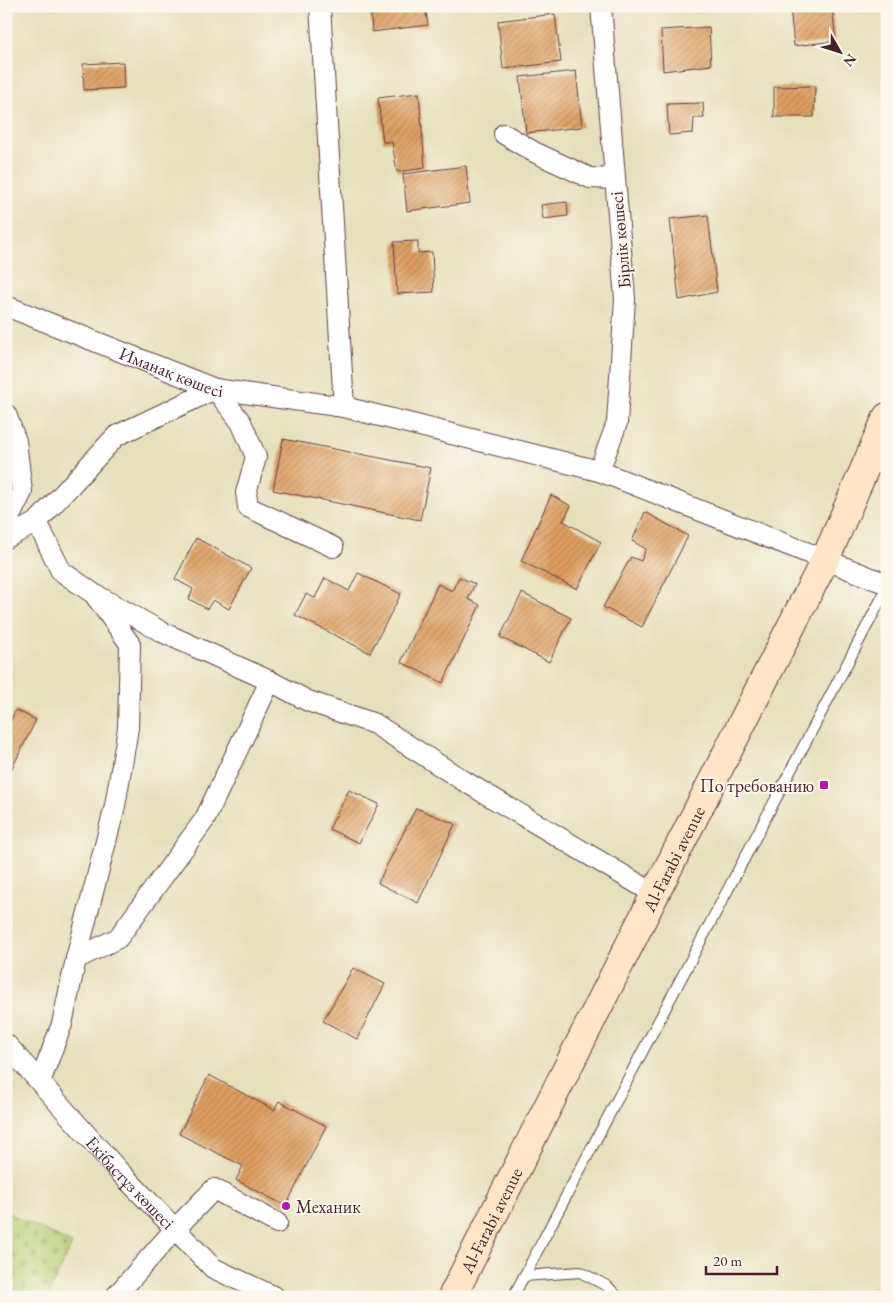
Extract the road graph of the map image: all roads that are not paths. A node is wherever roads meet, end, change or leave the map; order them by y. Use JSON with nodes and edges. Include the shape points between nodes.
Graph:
{"nodes":[{"id":1,"x":320,"y":6,"type":"edge"},
{"id":2,"x":601,"y":6,"type":"edge"},
{"id":3,"x":504,"y":134,"type":"dead end"},
{"id":4,"x":615,"y":179,"type":"junction"},
{"id":5,"x":6,"y":306,"type":"edge"},
{"id":6,"x":215,"y":390,"type":"junction"},
{"id":7,"x":344,"y":407,"type":"junction"},
{"id":8,"x":6,"y":414,"type":"edge"},
{"id":9,"x":887,"y":417,"type":"edge"},
{"id":10,"x":599,"y":471,"type":"junction"},
{"id":11,"x":37,"y":522,"type":"junction"},
{"id":12,"x":6,"y":524,"type":"edge"},
{"id":13,"x":6,"y":538,"type":"edge"},
{"id":14,"x":333,"y":547,"type":"dead end"},
{"id":15,"x":825,"y":560,"type":"junction"},
{"id":16,"x":887,"y":586,"type":"edge"},
{"id":17,"x":94,"y":594,"type":"junction"},
{"id":18,"x":270,"y":681,"type":"junction"},
{"id":19,"x":655,"y":894,"type":"junction"},
{"id":20,"x":76,"y":959,"type":"junction"},
{"id":21,"x":6,"y":1044,"type":"edge"},
{"id":22,"x":40,"y":1082,"type":"junction"},
{"id":23,"x":277,"y":1224,"type":"dead end"},
{"id":24,"x":175,"y":1229,"type":"junction"},
{"id":25,"x":524,"y":1276,"type":"junction"},
{"id":26,"x":116,"y":1297,"type":"edge"},
{"id":27,"x":275,"y":1297,"type":"edge"},
{"id":28,"x":452,"y":1297,"type":"edge"},
{"id":29,"x":513,"y":1297,"type":"edge"},
{"id":30,"x":618,"y":1297,"type":"edge"}],
"edges":[{"from":1,"to":7,"type":"street"},
{"from":2,"to":4,"type":"street","name":"Бірлік көшесі"},
{"from":3,"to":4,"type":"street","via":[[590,178]]},
{"from":4,"to":10,"type":"street","name":"Бірлік көшесі","via":[[625,299],[617,423]]},
{"from":5,"to":6,"type":"street","name":"Иманақ көшесі"},
{"from":6,"to":7,"type":"street","name":"Иманақ көшесі"},
{"from":6,"to":11,"type":"street","via":[[116,436]]},
{"from":6,"to":14,"type":"street","via":[[241,422],[256,457],[246,494],[248,507]]},
{"from":7,"to":10,"type":"street","name":"Иманақ көшесі"},
{"from":8,"to":12,"type":"street","via":[[16,442],[22,492]]},
{"from":9,"to":15,"type":"main road","name":"Al-Farabi avenue"},
{"from":10,"to":15,"type":"street","name":"Иманақ көшесі"},
{"from":11,"to":13,"type":"street"},
{"from":11,"to":17,"type":"street","via":[[61,570]]},
{"from":15,"to":16,"type":"street","name":"Иманақ көшесі"},
{"from":15,"to":19,"type":"main road","name":"Al-Farabi avenue"},
{"from":16,"to":25,"type":"lane"},
{"from":17,"to":18,"type":"street","via":[[162,632]]},
{"from":17,"to":20,"type":"street","via":[[130,644],[128,728],[115,806]]},
{"from":18,"to":19,"type":"street","via":[[308,701],[375,724],[464,781]]},
{"from":18,"to":20,"type":"street","via":[[205,819],[118,938]]},
{"from":19,"to":28,"type":"main road","name":"Al-Farabi avenue"},
{"from":20,"to":22,"type":"street","via":[[62,1024]]},
{"from":21,"to":22,"type":"street","name":"Екібастұз көшесі"},
{"from":22,"to":24,"type":"street","name":"Екібастұз көшесі"},
{"from":23,"to":24,"type":"street","via":[[214,1189]]},
{"from":24,"to":26,"type":"street"},
{"from":24,"to":27,"type":"street","name":"Екібастұз көшесі","via":[[213,1268]]},
{"from":25,"to":29,"type":"lane"},
{"from":25,"to":30,"type":"lane","via":[[580,1272],[608,1286]]}]}
